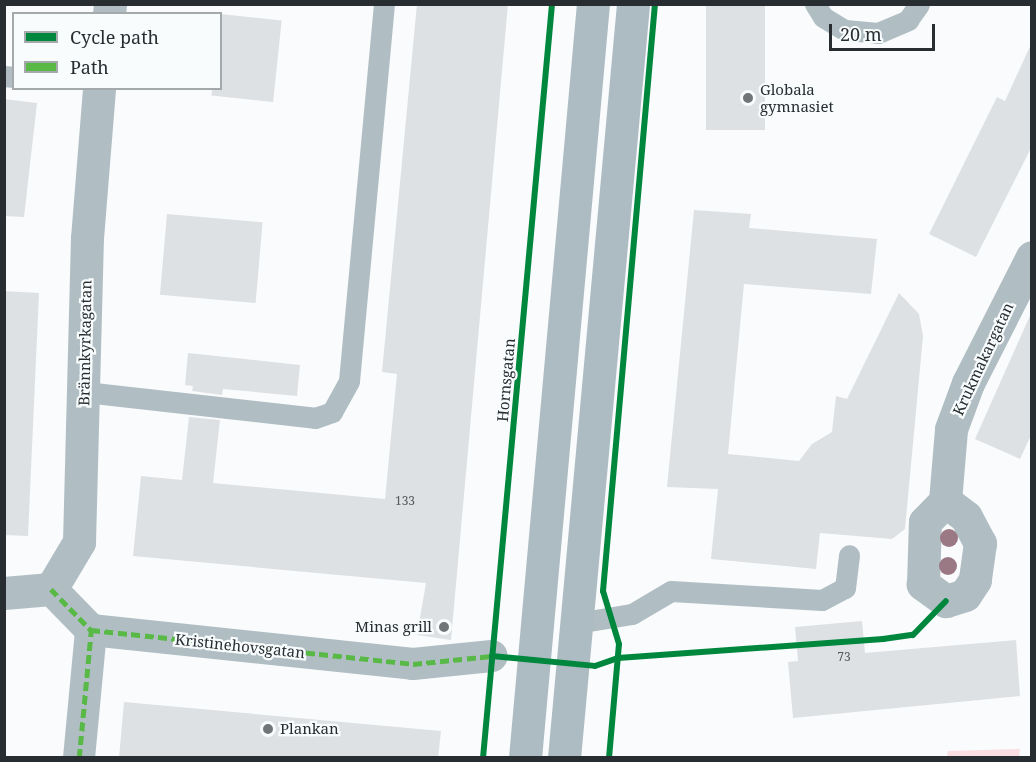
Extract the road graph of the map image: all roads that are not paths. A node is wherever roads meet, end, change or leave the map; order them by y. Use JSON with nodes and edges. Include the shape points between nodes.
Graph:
{"nodes":[{"id":1,"x":384,"y":4,"type":"edge"},
{"id":2,"x":593,"y":4,"type":"edge"},
{"id":3,"x":633,"y":4,"type":"edge"},
{"id":4,"x":815,"y":4,"type":"edge"},
{"id":5,"x":920,"y":4,"type":"edge"},
{"id":6,"x":99,"y":90,"type":"edge"},
{"id":7,"x":1032,"y":257,"type":"edge"},
{"id":8,"x":85,"y":392,"type":"junction"},
{"id":9,"x":945,"y":501,"type":"dead end"},
{"id":10,"x":849,"y":555,"type":"dead end"},
{"id":11,"x":51,"y":589,"type":"junction"},
{"id":12,"x":4,"y":593,"type":"edge"},
{"id":13,"x":537,"y":620,"type":"junction"},
{"id":14,"x":577,"y":623,"type":"junction"},
{"id":15,"x":91,"y":630,"type":"junction"},
{"id":16,"x":492,"y":656,"type":"dead end"},
{"id":17,"x":79,"y":758,"type":"edge"},
{"id":18,"x":525,"y":758,"type":"edge"},
{"id":19,"x":564,"y":758,"type":"edge"}],
"edges":[{"from":1,"to":8,"type":"lane","via":[[349,381],[332,412],[315,418]]},
{"from":2,"to":13,"type":"main road"},
{"from":3,"to":14,"type":"main road"},
{"from":4,"to":5,"type":"lane","via":[[823,17],[845,30],[878,33],[908,20]]},
{"from":6,"to":8,"type":"street","name":"Brännkyrkagatan","via":[[87,238]]},
{"from":7,"to":9,"type":"street","name":"Krukmakargatan","via":[[968,383],[951,429]]},
{"from":8,"to":11,"type":"street","name":"Brännkyrkagatan","via":[[79,542]]},
{"from":10,"to":14,"type":"lane","via":[[845,588],[822,600],[671,591],[632,614]]},
{"from":11,"to":12,"type":"street"},
{"from":11,"to":15,"type":"street"},
{"from":13,"to":14,"type":"main road"},
{"from":13,"to":18,"type":"main road"},
{"from":14,"to":19,"type":"main road"},
{"from":15,"to":16,"type":"street","name":"Kristinehovsgatan","via":[[413,664]]},
{"from":15,"to":17,"type":"street"}]}
